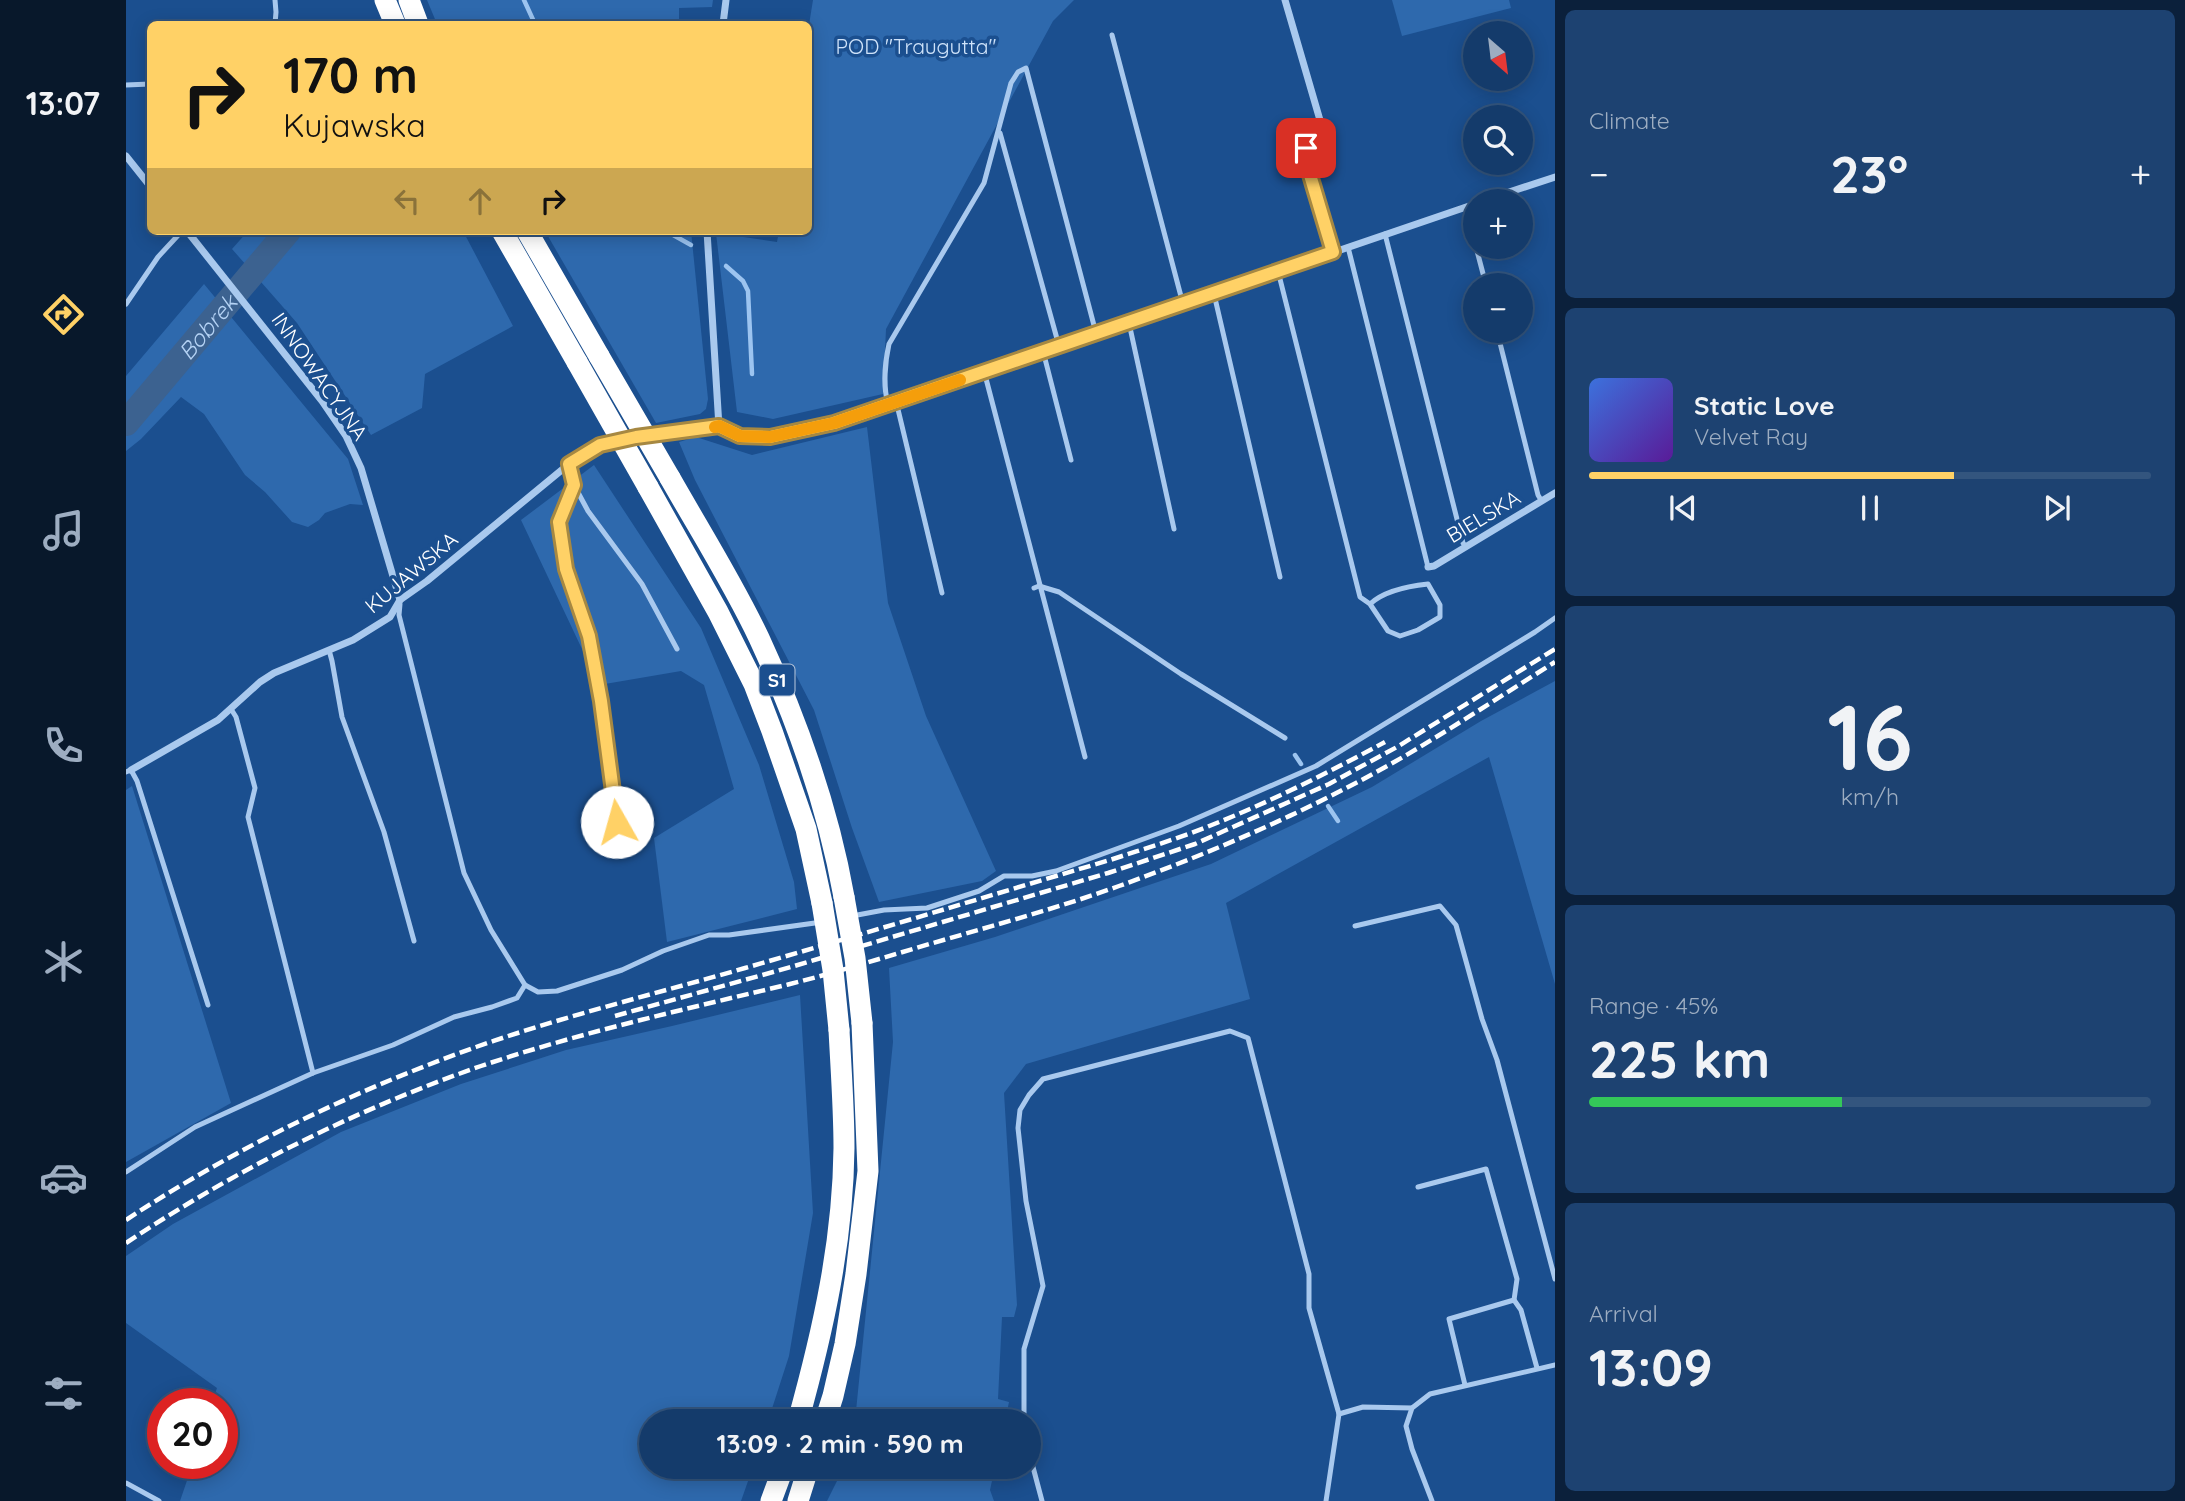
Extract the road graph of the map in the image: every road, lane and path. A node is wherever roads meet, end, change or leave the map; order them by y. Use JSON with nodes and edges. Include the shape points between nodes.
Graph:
{"nodes":[{"id":1,"x":275,"y":0,"type":"edge"},
{"id":2,"x":385,"y":0,"type":"edge"},
{"id":3,"x":409,"y":0,"type":"edge"},
{"id":4,"x":726,"y":0,"type":"edge"},
{"id":5,"x":1285,"y":0,"type":"edge"},
{"id":6,"x":275,"y":21,"type":"edge"},
{"id":7,"x":394,"y":21,"type":"edge"},
{"id":8,"x":417,"y":21,"type":"edge"},
{"id":9,"x":723,"y":21,"type":"edge"},
{"id":10,"x":1112,"y":35,"type":"dead end"},
{"id":11,"x":147,"y":84,"type":"edge"},
{"id":12,"x":126,"y":85,"type":"edge"},
{"id":13,"x":999,"y":130,"type":"junction"},
{"id":14,"x":126,"y":156,"type":"edge"},
{"id":15,"x":1555,"y":177,"type":"edge"},
{"id":16,"x":147,"y":182,"type":"edge"},
{"id":17,"x":1518,"y":189,"type":"edge"},
{"id":18,"x":1463,"y":208,"type":"edge"},
{"id":19,"x":1385,"y":234,"type":"junction"},
{"id":20,"x":181,"y":235,"type":"edge"},
{"id":21,"x":188,"y":235,"type":"edge"},
{"id":22,"x":504,"y":235,"type":"edge"},
{"id":23,"x":529,"y":235,"type":"edge"},
{"id":24,"x":707,"y":235,"type":"edge"},
{"id":25,"x":1348,"y":247,"type":"junction"},
{"id":26,"x":1333,"y":252,"type":"junction"},
{"id":27,"x":1278,"y":271,"type":"junction"},
{"id":28,"x":1214,"y":294,"type":"junction"},
{"id":29,"x":126,"y":304,"type":"edge"},
{"id":30,"x":1183,"y":304,"type":"junction"},
{"id":31,"x":1129,"y":323,"type":"junction"},
{"id":32,"x":1096,"y":333,"type":"junction"},
{"id":33,"x":1500,"y":343,"type":"edge"},
{"id":34,"x":1059,"y":346,"type":"junction"},
{"id":35,"x":1043,"y":351,"type":"junction"},
{"id":36,"x":984,"y":371,"type":"junction"},
{"id":37,"x":896,"y":401,"type":"junction"},
{"id":38,"x":888,"y":404,"type":"junction"},
{"id":39,"x":719,"y":426,"type":"junction"},
{"id":40,"x":1071,"y":460,"type":"dead end"},
{"id":41,"x":569,"y":464,"type":"junction"},
{"id":42,"x":574,"y":485,"type":"junction"},
{"id":43,"x":1555,"y":493,"type":"edge"},
{"id":44,"x":1541,"y":500,"type":"junction"},
{"id":45,"x":1174,"y":529,"type":"dead end"},
{"id":46,"x":1466,"y":547,"type":"junction"},
{"id":47,"x":1428,"y":567,"type":"joint"},
{"id":48,"x":1280,"y":576,"type":"dead end"},
{"id":49,"x":1037,"y":587,"type":"junction"},
{"id":50,"x":942,"y":593,"type":"dead end"},
{"id":51,"x":400,"y":600,"type":"junction"},
{"id":52,"x":1370,"y":604,"type":"junction"},
{"id":53,"x":1555,"y":618,"type":"edge"},
{"id":54,"x":677,"y":649,"type":"dead end"},
{"id":55,"x":329,"y":650,"type":"junction"},
{"id":56,"x":231,"y":709,"type":"junction"},
{"id":57,"x":1285,"y":738,"type":"dead end"},
{"id":58,"x":1085,"y":757,"type":"dead end"},
{"id":59,"x":128,"y":771,"type":"edge"},
{"id":60,"x":617,"y":822,"type":"dead end"},
{"id":61,"x":1355,"y":926,"type":"dead end"},
{"id":62,"x":414,"y":941,"type":"dead end"},
{"id":63,"x":525,"y":985,"type":"junction"},
{"id":64,"x":208,"y":1005,"type":"dead end"},
{"id":65,"x":313,"y":1073,"type":"junction"},
{"id":66,"x":126,"y":1172,"type":"edge"},
{"id":67,"x":1418,"y":1187,"type":"dead end"},
{"id":68,"x":1555,"y":1279,"type":"edge"},
{"id":69,"x":1514,"y":1300,"type":"junction"},
{"id":70,"x":1555,"y":1365,"type":"edge"},
{"id":71,"x":1537,"y":1368,"type":"junction"},
{"id":72,"x":1465,"y":1385,"type":"junction"},
{"id":73,"x":1412,"y":1408,"type":"junction"},
{"id":74,"x":800,"y":1409,"type":"edge"},
{"id":75,"x":829,"y":1409,"type":"edge"},
{"id":76,"x":1024,"y":1409,"type":"edge"},
{"id":77,"x":1339,"y":1414,"type":"junction"},
{"id":78,"x":779,"y":1479,"type":"edge"},
{"id":79,"x":805,"y":1479,"type":"edge"},
{"id":80,"x":1036,"y":1479,"type":"edge"},
{"id":81,"x":126,"y":1483,"type":"edge"},
{"id":82,"x":159,"y":1501,"type":"edge"},
{"id":83,"x":771,"y":1501,"type":"edge"},
{"id":84,"x":797,"y":1501,"type":"edge"},
{"id":85,"x":1042,"y":1501,"type":"edge"},
{"id":86,"x":1326,"y":1501,"type":"edge"},
{"id":87,"x":1432,"y":1501,"type":"edge"}],
"edges":[{"from":1,"to":6,"type":"lane"},
{"from":2,"to":7,"type":"highway"},
{"from":3,"to":8,"type":"highway"},
{"from":4,"to":9,"type":"street"},
{"from":5,"to":26,"type":"street","via":[[1322,127],[1306,148],[1305,158]]},
{"from":10,"to":30,"type":"lane"},
{"from":11,"to":12,"type":"lane"},
{"from":13,"to":32,"type":"lane","via":[[1011,82],[1026,68]]},
{"from":13,"to":34,"type":"lane"},
{"from":13,"to":38,"type":"lane","via":[[984,183],[889,344]]},
{"from":14,"to":16,"type":"street"},
{"from":15,"to":17,"type":"street"},
{"from":18,"to":19,"type":"street"},
{"from":19,"to":25,"type":"street"},
{"from":19,"to":46,"type":"lane"},
{"from":20,"to":29,"type":"lane","via":[[158,257]]},
{"from":21,"to":51,"type":"street","name":"INNOWACYJNA","via":[[346,436],[361,468]]},
{"from":22,"to":74,"type":"highway","number":"S1","bridge":true,"via":[[718,612],[754,684],[806,829],[833,971],[844,1147],[832,1280]]},
{"from":23,"to":75,"type":"highway","number":"S1","bridge":true,"via":[[759,638],[798,730],[829,827],[855,958],[868,1171],[845,1344]]},
{"from":24,"to":39,"type":"street"},
{"from":25,"to":26,"type":"street"},
{"from":25,"to":47,"type":"lane"},
{"from":26,"to":27,"type":"street"},
{"from":27,"to":28,"type":"street"},
{"from":27,"to":52,"type":"lane","via":[[1360,597]]},
{"from":28,"to":30,"type":"street"},
{"from":28,"to":48,"type":"lane"},
{"from":30,"to":31,"type":"street"},
{"from":31,"to":32,"type":"street"},
{"from":31,"to":45,"type":"lane"},
{"from":32,"to":34,"type":"street"},
{"from":33,"to":44,"type":"lane"},
{"from":34,"to":35,"type":"street"},
{"from":35,"to":36,"type":"street"},
{"from":35,"to":40,"type":"lane"},
{"from":36,"to":37,"type":"street"},
{"from":36,"to":49,"type":"lane"},
{"from":37,"to":38,"type":"street"},
{"from":37,"to":50,"type":"lane"},
{"from":38,"to":39,"type":"street","via":[[834,423],[770,437],[740,436]]},
{"from":39,"to":41,"type":"street","name":"KUJAWSKA","via":[[600,445]]},
{"from":41,"to":42,"type":"lane"},
{"from":41,"to":51,"type":"street","name":"KUJAWSKA"},
{"from":42,"to":54,"type":"lane","via":[[642,584]]},
{"from":42,"to":60,"type":"lane","via":[[559,522],[566,569],[589,636]]},
{"from":43,"to":44,"type":"street","name":"BIELSKA"},
{"from":44,"to":46,"type":"street","name":"BIELSKA"},
{"from":46,"to":47,"type":"street","name":"BIELSKA"},
{"from":49,"to":57,"type":"lane","via":[[1059,592]]},
{"from":49,"to":58,"type":"lane"},
{"from":51,"to":55,"type":"street","name":"KUJAWSKA","via":[[390,617]]},
{"from":51,"to":63,"type":"lane","via":[[399,615],[464,873],[491,930]]},
{"from":52,"to":52,"type":"lane","via":[[1388,631],[1400,636],[1440,617],[1440,605],[1428,584],[1397,590]]},
{"from":53,"to":63,"type":"lane","via":[[1316,766],[1179,826],[1056,871],[1004,876],[979,891],[927,908],[709,934],[557,991],[538,992]]},
{"from":55,"to":56,"type":"street","name":"KUJAWSKA","via":[[274,673]]},
{"from":55,"to":62,"type":"lane","via":[[342,717],[384,832]]},
{"from":56,"to":59,"type":"street","name":"KUJAWSKA"},
{"from":56,"to":65,"type":"lane","via":[[255,788],[248,817]]},
{"from":59,"to":64,"type":"lane","via":[[137,781]]},
{"from":61,"to":68,"type":"lane","via":[[1440,906],[1456,925]]},
{"from":63,"to":65,"type":"lane","via":[[517,998],[454,1017],[393,1045]]},
{"from":65,"to":66,"type":"lane","via":[[195,1127]]},
{"from":67,"to":69,"type":"lane","via":[[1486,1169],[1517,1279]]},
{"from":69,"to":71,"type":"lane"},
{"from":69,"to":72,"type":"lane","via":[[1449,1319]]},
{"from":70,"to":71,"type":"lane"},
{"from":71,"to":72,"type":"lane"},
{"from":72,"to":73,"type":"lane","via":[[1430,1394]]},
{"from":73,"to":77,"type":"lane","via":[[1363,1406]]},
{"from":73,"to":87,"type":"lane","via":[[1406,1426]]},
{"from":76,"to":77,"type":"lane","via":[[1024,1349],[1043,1286],[1026,1200],[1020,1110],[1043,1079],[1230,1031],[1248,1038],[1309,1275],[1309,1308]]},
{"from":77,"to":86,"type":"lane"},
{"from":78,"to":83,"type":"highway"},
{"from":79,"to":84,"type":"highway"},
{"from":80,"to":85,"type":"lane"},
{"from":81,"to":82,"type":"lane"}]}
